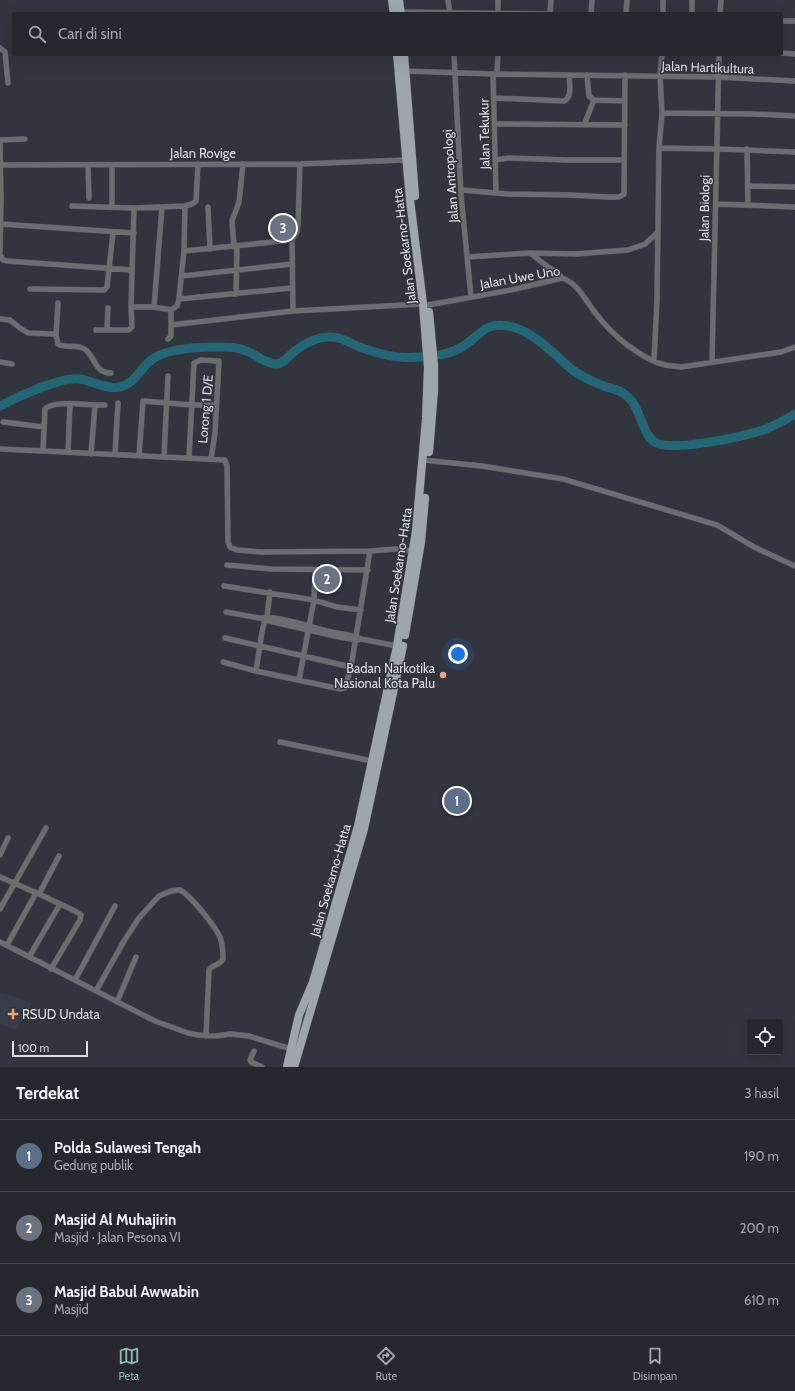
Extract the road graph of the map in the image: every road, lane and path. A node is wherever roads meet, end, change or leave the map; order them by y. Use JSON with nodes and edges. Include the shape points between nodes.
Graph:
{"nodes":[{"id":1,"x":392,"y":0,"type":"edge"},
{"id":2,"x":399,"y":0,"type":"edge"},
{"id":3,"x":448,"y":0,"type":"edge"},
{"id":4,"x":498,"y":0,"type":"edge"},
{"id":5,"x":551,"y":0,"type":"edge"},
{"id":6,"x":592,"y":0,"type":"edge"},
{"id":7,"x":627,"y":0,"type":"edge"},
{"id":8,"x":663,"y":0,"type":"edge"},
{"id":9,"x":692,"y":0,"type":"edge"},
{"id":10,"x":721,"y":0,"type":"edge"},
{"id":11,"x":397,"y":12,"type":"edge"},
{"id":12,"x":397,"y":12,"type":"edge"},
{"id":13,"x":450,"y":12,"type":"edge"},
{"id":14,"x":498,"y":12,"type":"edge"},
{"id":15,"x":551,"y":12,"type":"edge"},
{"id":16,"x":591,"y":12,"type":"edge"},
{"id":17,"x":626,"y":12,"type":"edge"},
{"id":18,"x":663,"y":12,"type":"edge"},
{"id":19,"x":692,"y":12,"type":"edge"},
{"id":20,"x":720,"y":12,"type":"edge"},
{"id":21,"x":783,"y":21,"type":"edge"},
{"id":22,"x":795,"y":21,"type":"edge"},
{"id":23,"x":0,"y":48,"type":"edge"},
{"id":24,"x":783,"y":53,"type":"edge"},
{"id":25,"x":795,"y":54,"type":"edge"},
{"id":26,"x":397,"y":56,"type":"edge"},
{"id":27,"x":404,"y":56,"type":"edge"},
{"id":28,"x":454,"y":56,"type":"edge"},
{"id":29,"x":498,"y":56,"type":"edge"},
{"id":30,"x":662,"y":56,"type":"edge"},
{"id":31,"x":719,"y":56,"type":"edge"},
{"id":32,"x":405,"y":71,"type":"junction"},
{"id":33,"x":455,"y":72,"type":"junction"},
{"id":34,"x":495,"y":74,"type":"junction"},
{"id":35,"x":569,"y":75,"type":"junction"},
{"id":36,"x":587,"y":75,"type":"junction"},
{"id":37,"x":625,"y":75,"type":"junction"},
{"id":38,"x":660,"y":76,"type":"junction"},
{"id":39,"x":718,"y":77,"type":"junction"},
{"id":40,"x":795,"y":81,"type":"edge"},
{"id":41,"x":8,"y":82,"type":"dead end"},
{"id":42,"x":494,"y":98,"type":"junction"},
{"id":43,"x":594,"y":100,"type":"junction"},
{"id":44,"x":625,"y":101,"type":"junction"},
{"id":45,"x":662,"y":113,"type":"junction"},
{"id":46,"x":717,"y":114,"type":"junction"},
{"id":47,"x":795,"y":116,"type":"edge"},
{"id":48,"x":494,"y":124,"type":"junction"},
{"id":49,"x":584,"y":125,"type":"junction"},
{"id":50,"x":625,"y":125,"type":"junction"},
{"id":51,"x":406,"y":130,"type":"junction"},
{"id":52,"x":25,"y":139,"type":"dead end"},
{"id":53,"x":659,"y":148,"type":"junction"},
{"id":54,"x":717,"y":149,"type":"junction"},
{"id":55,"x":747,"y":149,"type":"junction"},
{"id":56,"x":795,"y":152,"type":"edge"},
{"id":57,"x":406,"y":160,"type":"junction"},
{"id":58,"x":495,"y":160,"type":"junction"},
{"id":59,"x":624,"y":160,"type":"junction"},
{"id":60,"x":198,"y":164,"type":"junction"},
{"id":61,"x":243,"y":164,"type":"junction"},
{"id":62,"x":300,"y":164,"type":"junction"},
{"id":63,"x":1,"y":165,"type":"edge"},
{"id":64,"x":88,"y":165,"type":"junction"},
{"id":65,"x":112,"y":165,"type":"junction"},
{"id":66,"x":748,"y":186,"type":"junction"},
{"id":67,"x":795,"y":187,"type":"edge"},
{"id":68,"x":461,"y":190,"type":"junction"},
{"id":69,"x":496,"y":193,"type":"junction"},
{"id":70,"x":89,"y":198,"type":"dead end"},
{"id":71,"x":1,"y":200,"type":"edge"},
{"id":72,"x":716,"y":204,"type":"junction"},
{"id":73,"x":748,"y":204,"type":"junction"},
{"id":74,"x":72,"y":206,"type":"dead end"},
{"id":75,"x":185,"y":206,"type":"junction"},
{"id":76,"x":112,"y":207,"type":"junction"},
{"id":77,"x":162,"y":207,"type":"junction"},
{"id":78,"x":208,"y":207,"type":"dead end"},
{"id":79,"x":795,"y":207,"type":"edge"},
{"id":80,"x":134,"y":208,"type":"junction"},
{"id":81,"x":0,"y":224,"type":"edge"},
{"id":82,"x":113,"y":233,"type":"junction"},
{"id":83,"x":134,"y":233,"type":"junction"},
{"id":84,"x":658,"y":233,"type":"junction"},
{"id":85,"x":292,"y":240,"type":"junction"},
{"id":86,"x":235,"y":246,"type":"junction"},
{"id":87,"x":210,"y":249,"type":"junction"},
{"id":88,"x":184,"y":251,"type":"junction"},
{"id":89,"x":530,"y":253,"type":"junction"},
{"id":90,"x":1,"y":257,"type":"edge"},
{"id":91,"x":468,"y":257,"type":"junction"},
{"id":92,"x":292,"y":264,"type":"junction"},
{"id":93,"x":109,"y":268,"type":"junction"},
{"id":94,"x":132,"y":270,"type":"junction"},
{"id":95,"x":236,"y":270,"type":"junction"},
{"id":96,"x":182,"y":276,"type":"junction"},
{"id":97,"x":562,"y":278,"type":"junction"},
{"id":98,"x":292,"y":288,"type":"junction"},
{"id":99,"x":30,"y":289,"type":"dead end"},
{"id":100,"x":236,"y":294,"type":"junction"},
{"id":101,"x":471,"y":297,"type":"junction"},
{"id":102,"x":180,"y":299,"type":"junction"},
{"id":103,"x":58,"y":303,"type":"dead end"},
{"id":104,"x":426,"y":305,"type":"junction"},
{"id":105,"x":131,"y":307,"type":"junction"},
{"id":106,"x":154,"y":307,"type":"junction"},
{"id":107,"x":108,"y":308,"type":"dead end"},
{"id":108,"x":171,"y":310,"type":"junction"},
{"id":109,"x":293,"y":311,"type":"junction"},
{"id":110,"x":0,"y":319,"type":"edge"},
{"id":111,"x":171,"y":325,"type":"junction"},
{"id":112,"x":96,"y":330,"type":"dead end"},
{"id":113,"x":108,"y":330,"type":"junction"},
{"id":114,"x":56,"y":335,"type":"junction"},
{"id":115,"x":168,"y":339,"type":"dead end"},
{"id":116,"x":795,"y":347,"type":"edge"},
{"id":117,"x":654,"y":361,"type":"junction"},
{"id":118,"x":0,"y":362,"type":"edge"},
{"id":119,"x":712,"y":362,"type":"junction"},
{"id":120,"x":12,"y":364,"type":"dead end"},
{"id":121,"x":111,"y":373,"type":"dead end"},
{"id":122,"x":168,"y":376,"type":"dead end"},
{"id":123,"x":118,"y":403,"type":"dead end"},
{"id":124,"x":70,"y":404,"type":"junction"},
{"id":125,"x":167,"y":404,"type":"junction"},
{"id":126,"x":216,"y":404,"type":"junction"},
{"id":127,"x":105,"y":405,"type":"dead end"},
{"id":128,"x":192,"y":405,"type":"junction"},
{"id":129,"x":95,"y":406,"type":"junction"},
{"id":130,"x":3,"y":422,"type":"dead end"},
{"id":131,"x":44,"y":427,"type":"junction"},
{"id":132,"x":0,"y":449,"type":"edge"},
{"id":133,"x":43,"y":451,"type":"junction"},
{"id":134,"x":68,"y":452,"type":"junction"},
{"id":135,"x":91,"y":454,"type":"junction"},
{"id":136,"x":115,"y":454,"type":"junction"},
{"id":137,"x":139,"y":456,"type":"junction"},
{"id":138,"x":164,"y":456,"type":"junction"},
{"id":139,"x":189,"y":457,"type":"junction"},
{"id":140,"x":211,"y":459,"type":"junction"},
{"id":141,"x":426,"y":460,"type":"junction"},
{"id":142,"x":413,"y":550,"type":"junction"},
{"id":143,"x":370,"y":551,"type":"junction"},
{"id":144,"x":227,"y":565,"type":"dead end"},
{"id":145,"x":795,"y":566,"type":"edge"},
{"id":146,"x":315,"y":570,"type":"junction"},
{"id":147,"x":368,"y":570,"type":"junction"},
{"id":148,"x":224,"y":586,"type":"dead end"},
{"id":149,"x":270,"y":592,"type":"junction"},
{"id":150,"x":314,"y":600,"type":"junction"},
{"id":151,"x":361,"y":610,"type":"junction"},
{"id":152,"x":226,"y":612,"type":"dead end"},
{"id":153,"x":406,"y":616,"type":"junction"},
{"id":154,"x":266,"y":618,"type":"junction"},
{"id":155,"x":309,"y":628,"type":"junction"},
{"id":156,"x":225,"y":638,"type":"dead end"},
{"id":157,"x":358,"y":639,"type":"junction"},
{"id":158,"x":260,"y":645,"type":"junction"},
{"id":159,"x":398,"y":646,"type":"junction"},
{"id":160,"x":304,"y":655,"type":"junction"},
{"id":161,"x":223,"y":662,"type":"dead end"},
{"id":162,"x":351,"y":667,"type":"junction"},
{"id":163,"x":256,"y":671,"type":"junction"},
{"id":164,"x":299,"y":680,"type":"junction"},
{"id":165,"x":280,"y":742,"type":"dead end"},
{"id":166,"x":380,"y":743,"type":"junction"},
{"id":167,"x":372,"y":761,"type":"junction"},
{"id":168,"x":46,"y":828,"type":"dead end"},
{"id":169,"x":8,"y":838,"type":"dead end"},
{"id":170,"x":0,"y":855,"type":"edge"},
{"id":171,"x":59,"y":856,"type":"dead end"},
{"id":172,"x":0,"y":877,"type":"edge"},
{"id":173,"x":14,"y":884,"type":"junction"},
{"id":174,"x":38,"y":893,"type":"junction"},
{"id":175,"x":60,"y":904,"type":"junction"},
{"id":176,"x":115,"y":906,"type":"dead end"},
{"id":177,"x":0,"y":909,"type":"edge"},
{"id":178,"x":334,"y":920,"type":"junction"},
{"id":179,"x":0,"y":942,"type":"edge"},
{"id":180,"x":7,"y":945,"type":"junction"},
{"id":181,"x":29,"y":957,"type":"junction"},
{"id":182,"x":136,"y":957,"type":"dead end"},
{"id":183,"x":51,"y":969,"type":"junction"},
{"id":184,"x":74,"y":980,"type":"junction"},
{"id":185,"x":96,"y":991,"type":"junction"},
{"id":186,"x":117,"y":1002,"type":"junction"},
{"id":187,"x":206,"y":1036,"type":"junction"},
{"id":188,"x":291,"y":1049,"type":"junction"},
{"id":189,"x":254,"y":1051,"type":"dead end"},
{"id":190,"x":262,"y":1067,"type":"edge"},
{"id":191,"x":287,"y":1067,"type":"edge"},
{"id":192,"x":294,"y":1067,"type":"edge"}],
"edges":[{"from":1,"to":11,"type":"main road"},
{"from":2,"to":12,"type":"main road"},
{"from":3,"to":13,"type":"street"},
{"from":4,"to":14,"type":"street"},
{"from":5,"to":15,"type":"street"},
{"from":6,"to":16,"type":"street"},
{"from":7,"to":17,"type":"street"},
{"from":8,"to":18,"type":"street"},
{"from":9,"to":19,"type":"street"},
{"from":10,"to":20,"type":"street"},
{"from":21,"to":22,"type":"street"},
{"from":23,"to":41,"type":"street","via":[[5,52]]},
{"from":24,"to":25,"type":"street"},
{"from":26,"to":51,"type":"main road","name":"Jalan Soekarno-Hatta"},
{"from":27,"to":32,"type":"main road","name":"Jalan Soekarno-Hatta"},
{"from":28,"to":33,"type":"street","name":"Jalan Antropologi"},
{"from":29,"to":34,"type":"street","name":"Jalan Tekukur"},
{"from":30,"to":38,"type":"street"},
{"from":31,"to":39,"type":"street","name":"Jalan Biologi"},
{"from":32,"to":33,"type":"street","name":"Jalan Hartikultura"},
{"from":32,"to":51,"type":"main road","name":"Jalan Soekarno-Hatta"},
{"from":33,"to":34,"type":"street","name":"Jalan Hartikultura"},
{"from":33,"to":68,"type":"street","name":"Jalan Antropologi"},
{"from":34,"to":35,"type":"street","name":"Jalan Hartikultura"},
{"from":34,"to":42,"type":"street","name":"Jalan Tekukur"},
{"from":35,"to":36,"type":"street","name":"Jalan Hartikultura"},
{"from":35,"to":42,"type":"street","via":[[569,95],[564,101]]},
{"from":36,"to":37,"type":"street","name":"Jalan Hartikultura"},
{"from":36,"to":43,"type":"street","via":[[588,96]]},
{"from":37,"to":38,"type":"street","name":"Jalan Hartikultura"},
{"from":37,"to":44,"type":"street"},
{"from":38,"to":39,"type":"street","name":"Jalan Hartikultura"},
{"from":38,"to":45,"type":"street"},
{"from":39,"to":40,"type":"street","name":"Jalan Hartikultura"},
{"from":39,"to":46,"type":"street","name":"Jalan Biologi"},
{"from":42,"to":48,"type":"street","name":"Jalan Tekukur"},
{"from":43,"to":44,"type":"street"},
{"from":43,"to":49,"type":"street"},
{"from":44,"to":50,"type":"street"},
{"from":45,"to":46,"type":"street"},
{"from":45,"to":53,"type":"street"},
{"from":46,"to":47,"type":"street"},
{"from":46,"to":54,"type":"street","name":"Jalan Biologi"},
{"from":48,"to":49,"type":"street"},
{"from":48,"to":58,"type":"street","name":"Jalan Tekukur"},
{"from":49,"to":50,"type":"street"},
{"from":50,"to":59,"type":"street"},
{"from":51,"to":57,"type":"main road","name":"Jalan Soekarno-Hatta"},
{"from":51,"to":104,"type":"main road","name":"Jalan Soekarno-Hatta"},
{"from":52,"to":63,"type":"street","via":[[0,140]]},
{"from":53,"to":54,"type":"street"},
{"from":53,"to":84,"type":"street"},
{"from":54,"to":55,"type":"street"},
{"from":54,"to":72,"type":"street","name":"Jalan Biologi"},
{"from":55,"to":56,"type":"street"},
{"from":55,"to":66,"type":"street"},
{"from":57,"to":62,"type":"street","name":"Jalan Rovige"},
{"from":57,"to":104,"type":"main road","name":"Jalan Soekarno-Hatta"},
{"from":58,"to":59,"type":"street"},
{"from":58,"to":69,"type":"street","name":"Jalan Tekukur"},
{"from":59,"to":69,"type":"street","via":[[625,192],[619,197]]},
{"from":60,"to":61,"type":"street","name":"Jalan Rovige"},
{"from":60,"to":65,"type":"street","name":"Jalan Rovige"},
{"from":60,"to":75,"type":"street","via":[[196,201]]},
{"from":61,"to":62,"type":"street","name":"Jalan Rovige"},
{"from":61,"to":86,"type":"street","via":[[239,202],[232,221]]},
{"from":62,"to":85,"type":"street","via":[[298,226]]},
{"from":63,"to":64,"type":"street","name":"Jalan Rovige"},
{"from":63,"to":71,"type":"street"},
{"from":64,"to":65,"type":"street","name":"Jalan Rovige"},
{"from":64,"to":70,"type":"street"},
{"from":65,"to":76,"type":"street"},
{"from":66,"to":67,"type":"street"},
{"from":66,"to":73,"type":"street"},
{"from":68,"to":69,"type":"street"},
{"from":68,"to":91,"type":"street","name":"Jalan Antropologi"},
{"from":71,"to":81,"type":"street"},
{"from":72,"to":73,"type":"street"},
{"from":72,"to":119,"type":"street","name":"Jalan Biologi"},
{"from":73,"to":79,"type":"street"},
{"from":74,"to":76,"type":"street"},
{"from":75,"to":77,"type":"street"},
{"from":75,"to":88,"type":"street"},
{"from":76,"to":80,"type":"street"},
{"from":77,"to":80,"type":"street"},
{"from":77,"to":106,"type":"street"},
{"from":78,"to":87,"type":"street"},
{"from":80,"to":83,"type":"street"},
{"from":81,"to":82,"type":"street"},
{"from":81,"to":90,"type":"street"},
{"from":82,"to":83,"type":"street"},
{"from":82,"to":93,"type":"street"},
{"from":83,"to":94,"type":"street"},
{"from":84,"to":89,"type":"street","via":[[645,244],[628,250],[575,254]]},
{"from":84,"to":117,"type":"street"},
{"from":85,"to":86,"type":"street"},
{"from":85,"to":92,"type":"street"},
{"from":86,"to":87,"type":"street"},
{"from":86,"to":95,"type":"street"},
{"from":87,"to":88,"type":"street"},
{"from":88,"to":96,"type":"street"},
{"from":89,"to":91,"type":"street"},
{"from":89,"to":97,"type":"street"},
{"from":90,"to":93,"type":"street"},
{"from":91,"to":101,"type":"street","name":"Jalan Antropologi"},
{"from":92,"to":95,"type":"street"},
{"from":92,"to":98,"type":"street"},
{"from":93,"to":94,"type":"street"},
{"from":93,"to":99,"type":"street","via":[[107,287],[104,290]]},
{"from":94,"to":105,"type":"street"},
{"from":95,"to":96,"type":"street"},
{"from":95,"to":100,"type":"street"},
{"from":96,"to":102,"type":"street"},
{"from":97,"to":101,"type":"street","name":"Jalan Uwe Uno"},
{"from":97,"to":117,"type":"street","name":"Jalan Uwe Uno","via":[[579,289],[607,328]]},
{"from":98,"to":100,"type":"street"},
{"from":98,"to":109,"type":"street"},
{"from":100,"to":102,"type":"street"},
{"from":101,"to":104,"type":"street","name":"Jalan Uwe Uno"},
{"from":102,"to":108,"type":"street","via":[[177,306]]},
{"from":103,"to":114,"type":"street"},
{"from":104,"to":109,"type":"street","name":"Jalan Uwe Uno"},
{"from":104,"to":141,"type":"main road","name":"Jalan Soekarno-Hatta","via":[[433,413]]},
{"from":105,"to":106,"type":"street"},
{"from":105,"to":113,"type":"street","via":[[130,329]]},
{"from":106,"to":108,"type":"street"},
{"from":107,"to":113,"type":"street"},
{"from":108,"to":111,"type":"street"},
{"from":109,"to":111,"type":"street","name":"Jalan Uwe Uno"},
{"from":110,"to":114,"type":"street","via":[[10,320],[28,333]]},
{"from":111,"to":115,"type":"street","via":[[171,336]]},
{"from":112,"to":113,"type":"street"},
{"from":114,"to":121,"type":"street","via":[[61,346],[82,348],[87,351],[98,368],[105,373]]},
{"from":116,"to":119,"type":"street","name":"Jalan Uwe Uno","via":[[780,352]]},
{"from":117,"to":119,"type":"street","name":"Jalan Uwe Uno","via":[[681,367]]},
{"from":118,"to":120,"type":"street"},
{"from":122,"to":125,"type":"street"},
{"from":123,"to":136,"type":"street"},
{"from":124,"to":129,"type":"street"},
{"from":124,"to":131,"type":"street","via":[[52,404],[45,409]]},
{"from":124,"to":134,"type":"street"},
{"from":125,"to":128,"type":"street"},
{"from":125,"to":137,"type":"street","via":[[143,401]]},
{"from":125,"to":138,"type":"street"},
{"from":126,"to":128,"type":"street"},
{"from":126,"to":128,"type":"street","name":"Lorong 1 D/E","via":[[220,361],[201,360],[194,363]]},
{"from":126,"to":140,"type":"street","name":"Lorong 1 D/E"},
{"from":127,"to":129,"type":"street"},
{"from":128,"to":139,"type":"street"},
{"from":129,"to":135,"type":"street"},
{"from":130,"to":131,"type":"street"},
{"from":131,"to":133,"type":"street"},
{"from":132,"to":133,"type":"street"},
{"from":133,"to":134,"type":"street"},
{"from":134,"to":135,"type":"street"},
{"from":135,"to":136,"type":"street"},
{"from":136,"to":137,"type":"street"},
{"from":137,"to":138,"type":"street"},
{"from":138,"to":139,"type":"street"},
{"from":139,"to":140,"type":"street"},
{"from":140,"to":143,"type":"street","via":[[223,459],[226,462],[230,547],[261,552]]},
{"from":141,"to":142,"type":"main road","name":"Jalan Soekarno-Hatta"},
{"from":141,"to":145,"type":"street","via":[[563,479],[717,526]]},
{"from":141,"to":153,"type":"main road","name":"Jalan Soekarno-Hatta","via":[[421,542]]},
{"from":142,"to":143,"type":"street"},
{"from":142,"to":153,"type":"main road","name":"Jalan Soekarno-Hatta"},
{"from":143,"to":147,"type":"street"},
{"from":144,"to":146,"type":"street"},
{"from":146,"to":147,"type":"street"},
{"from":146,"to":150,"type":"street"},
{"from":147,"to":151,"type":"street"},
{"from":148,"to":149,"type":"street"},
{"from":149,"to":150,"type":"street"},
{"from":149,"to":154,"type":"street"},
{"from":150,"to":151,"type":"street","via":[[337,607]]},
{"from":150,"to":155,"type":"street"},
{"from":151,"to":157,"type":"street"},
{"from":152,"to":154,"type":"street"},
{"from":153,"to":159,"type":"main road","name":"Jalan Soekarno-Hatta"},
{"from":153,"to":166,"type":"main road","name":"Jalan Soekarno-Hatta"},
{"from":154,"to":155,"type":"street"},
{"from":154,"to":158,"type":"street"},
{"from":155,"to":157,"type":"street"},
{"from":155,"to":160,"type":"street"},
{"from":156,"to":158,"type":"street"},
{"from":157,"to":159,"type":"street"},
{"from":157,"to":162,"type":"street"},
{"from":158,"to":160,"type":"street"},
{"from":158,"to":163,"type":"street"},
{"from":159,"to":166,"type":"main road","name":"Jalan Soekarno-Hatta"},
{"from":160,"to":162,"type":"street"},
{"from":160,"to":164,"type":"street"},
{"from":161,"to":163,"type":"street"},
{"from":162,"to":164,"type":"street","via":[[343,689]]},
{"from":163,"to":164,"type":"street"},
{"from":165,"to":167,"type":"street"},
{"from":166,"to":167,"type":"main road","name":"Jalan Soekarno-Hatta"},
{"from":166,"to":178,"type":"main road","name":"Jalan Soekarno-Hatta","via":[[364,829]]},
{"from":167,"to":178,"type":"main road","name":"Jalan Soekarno-Hatta"},
{"from":168,"to":173,"type":"street"},
{"from":169,"to":170,"type":"street"},
{"from":171,"to":174,"type":"street"},
{"from":172,"to":173,"type":"street"},
{"from":173,"to":174,"type":"street"},
{"from":173,"to":177,"type":"street"},
{"from":174,"to":175,"type":"street"},
{"from":174,"to":180,"type":"street"},
{"from":175,"to":181,"type":"street"},
{"from":175,"to":183,"type":"street","via":[[75,910],[81,917]]},
{"from":176,"to":184,"type":"street"},
{"from":178,"to":188,"type":"main road","name":"Jalan Soekarno-Hatta","via":[[299,1015]]},
{"from":178,"to":192,"type":"main road","name":"Jalan Soekarno-Hatta"},
{"from":179,"to":180,"type":"street"},
{"from":180,"to":181,"type":"street"},
{"from":181,"to":183,"type":"street"},
{"from":182,"to":186,"type":"street"},
{"from":183,"to":184,"type":"street"},
{"from":184,"to":185,"type":"street"},
{"from":185,"to":186,"type":"street"},
{"from":185,"to":187,"type":"street","via":[[124,940],[155,899],[171,891],[183,892],[205,914],[221,939],[223,959],[209,970]]},
{"from":186,"to":187,"type":"street","via":[[155,1021],[188,1033]]},
{"from":187,"to":188,"type":"street","via":[[249,1036]]},
{"from":188,"to":191,"type":"main road","name":"Jalan Soekarno-Hatta"},
{"from":189,"to":190,"type":"street","via":[[251,1062]]}]}
